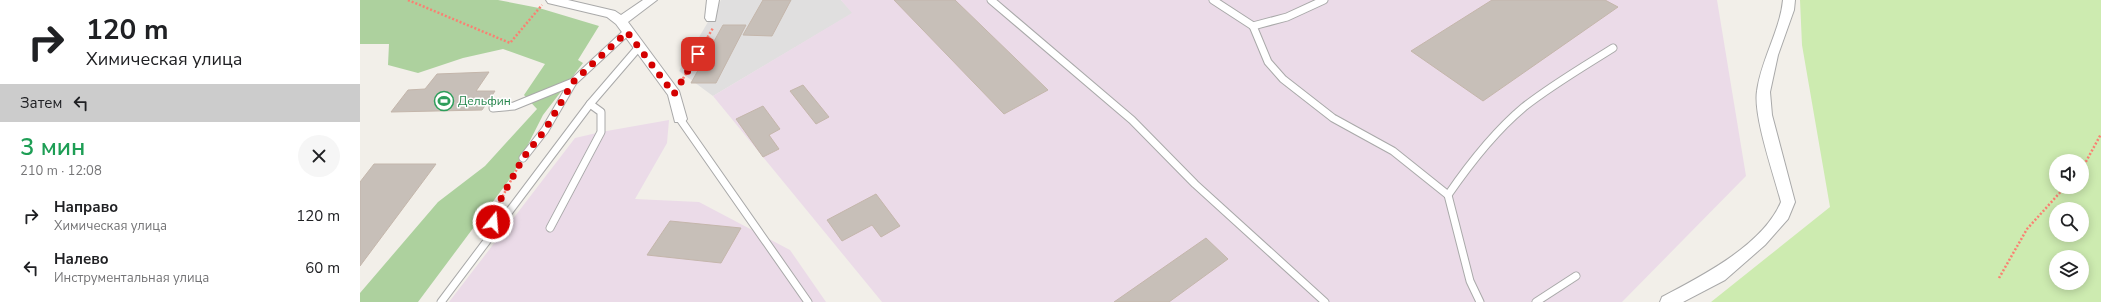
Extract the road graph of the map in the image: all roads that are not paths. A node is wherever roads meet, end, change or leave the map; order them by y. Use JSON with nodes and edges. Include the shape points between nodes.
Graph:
{"nodes":[{"id":1,"x":552,"y":0,"type":"edge"},
{"id":2,"x":651,"y":0,"type":"edge"},
{"id":3,"x":710,"y":0,"type":"edge"},
{"id":4,"x":713,"y":0,"type":"edge"},
{"id":5,"x":991,"y":0,"type":"edge"},
{"id":6,"x":1213,"y":0,"type":"edge"},
{"id":7,"x":1324,"y":0,"type":"edge"},
{"id":8,"x":1789,"y":0,"type":"edge"},
{"id":9,"x":711,"y":18,"type":"road end"},
{"id":10,"x":624,"y":26,"type":"junction"},
{"id":11,"x":1254,"y":26,"type":"junction"},
{"id":12,"x":639,"y":47,"type":"junction"},
{"id":13,"x":1613,"y":48,"type":"dead end"},
{"id":14,"x":573,"y":82,"type":"junction"},
{"id":15,"x":590,"y":104,"type":"junction"},
{"id":16,"x":493,"y":108,"type":"dead end"},
{"id":17,"x":680,"y":119,"type":"joint"},
{"id":18,"x":523,"y":158,"type":"road end"},
{"id":19,"x":1448,"y":195,"type":"junction"},
{"id":20,"x":550,"y":228,"type":"dead end"},
{"id":21,"x":1576,"y":276,"type":"dead end"},
{"id":22,"x":441,"y":302,"type":"edge"},
{"id":23,"x":808,"y":302,"type":"edge"},
{"id":24,"x":1324,"y":302,"type":"edge"},
{"id":25,"x":1480,"y":302,"type":"edge"},
{"id":26,"x":1536,"y":302,"type":"edge"},
{"id":27,"x":1668,"y":302,"type":"edge"}],
"edges":[{"from":1,"to":10,"type":"street","via":[[612,14]]},
{"from":2,"to":10,"type":"street"},
{"from":3,"to":4,"type":"street"},
{"from":4,"to":9,"type":"street"},
{"from":5,"to":24,"type":"lane","via":[[1132,120],[1195,184]]},
{"from":6,"to":11,"type":"lane"},
{"from":7,"to":11,"type":"lane","via":[[1287,17]]},
{"from":8,"to":27,"type":"street","via":[[1763,92],[1765,115],[1788,202],[1786,208],[1781,219],[1760,241],[1719,275]]},
{"from":10,"to":12,"type":"street"},
{"from":10,"to":14,"type":"lane"},
{"from":11,"to":19,"type":"lane","via":[[1268,62],[1283,79],[1333,118],[1393,151]]},
{"from":12,"to":15,"type":"lane"},
{"from":12,"to":17,"type":"street","via":[[674,94]]},
{"from":13,"to":19,"type":"lane","via":[[1535,98],[1487,143]]},
{"from":14,"to":16,"type":"lane","via":[[514,106]]},
{"from":14,"to":18,"type":"lane","via":[[545,130]]},
{"from":15,"to":20,"type":"lane","via":[[601,112],[601,132]]},
{"from":15,"to":22,"type":"lane"},
{"from":17,"to":23,"type":"lane"},
{"from":19,"to":25,"type":"lane","via":[[1470,281]]},
{"from":21,"to":26,"type":"lane"}]}
